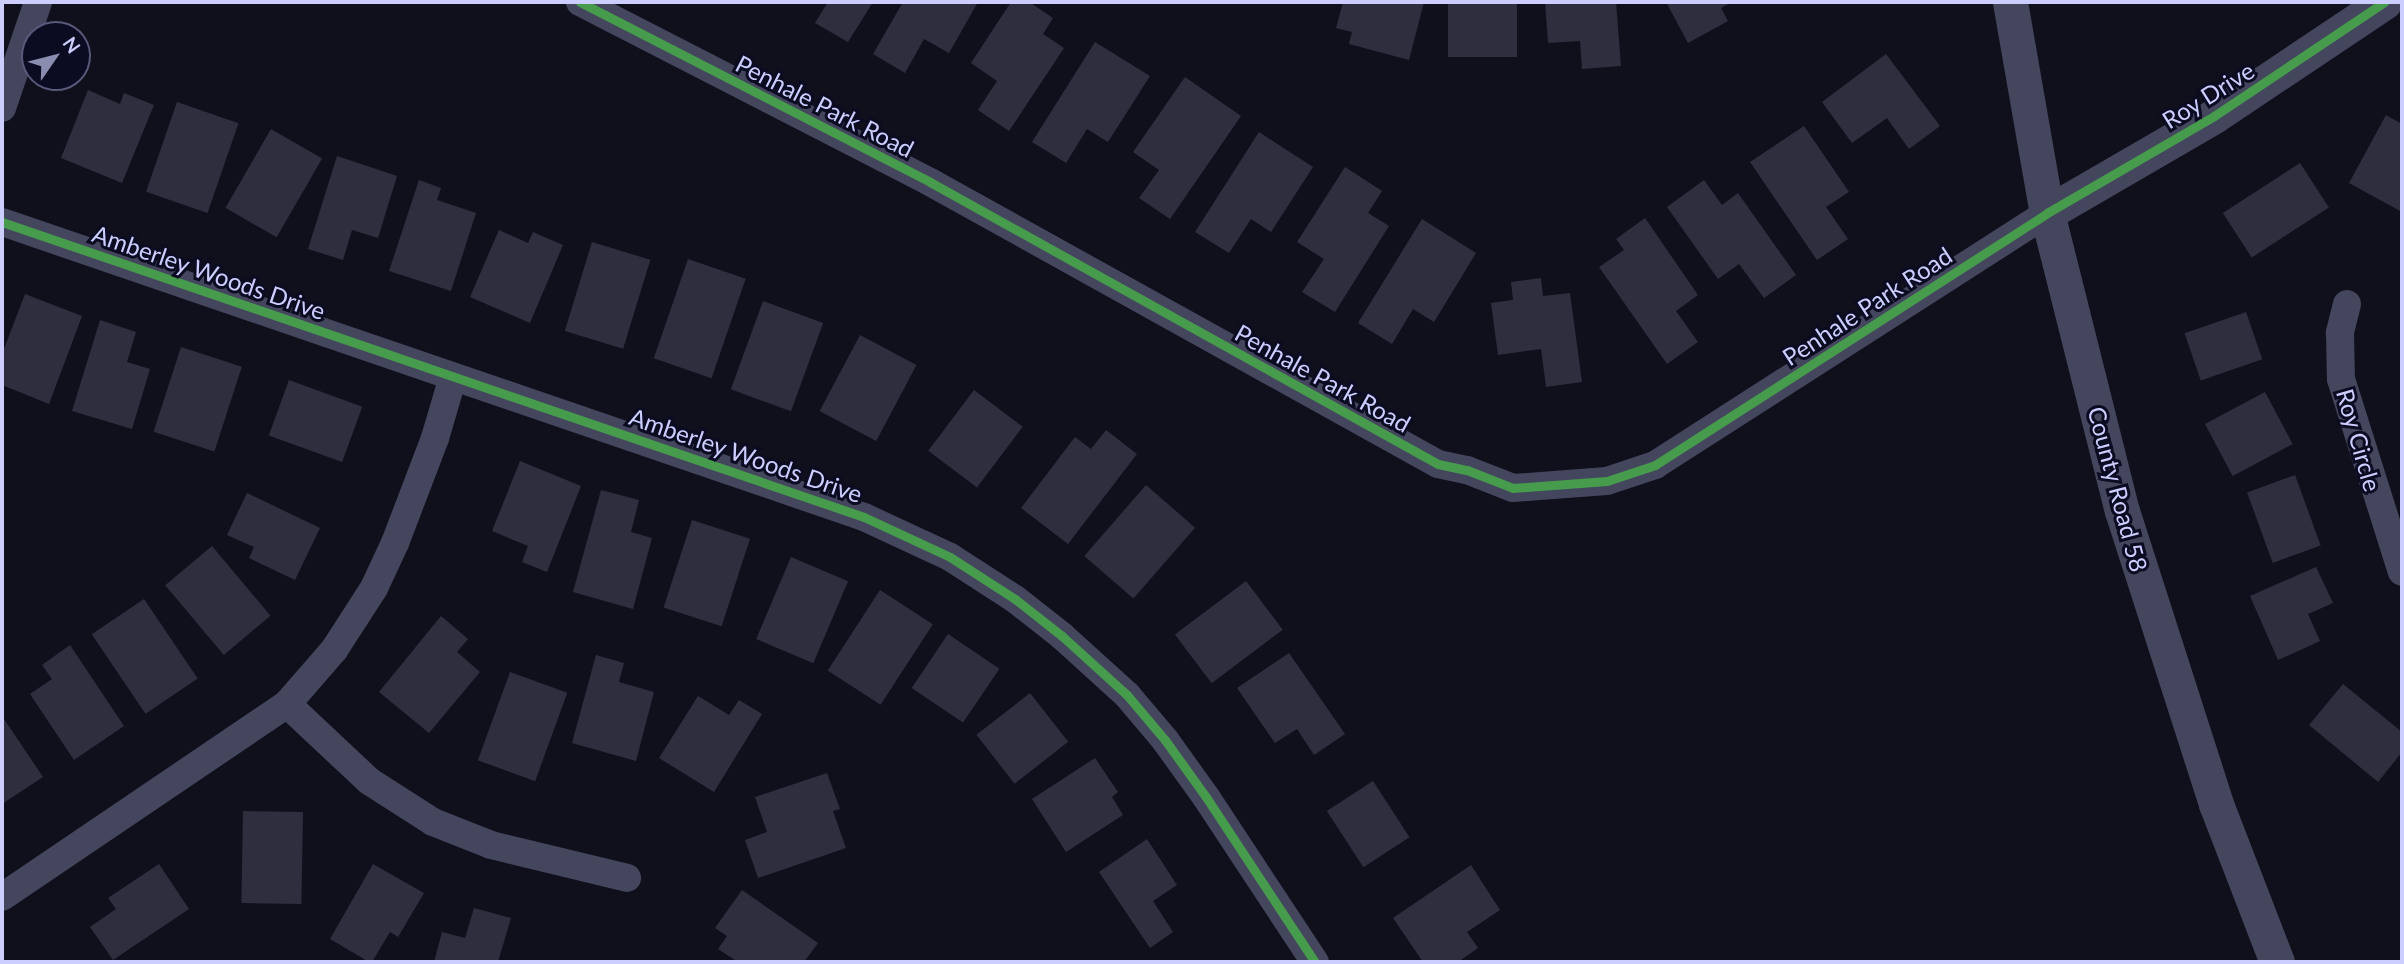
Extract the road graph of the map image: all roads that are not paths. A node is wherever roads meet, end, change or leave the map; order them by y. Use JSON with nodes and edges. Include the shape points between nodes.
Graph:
{"nodes":[{"id":1,"x":38,"y":2,"type":"edge"},
{"id":2,"x":580,"y":2,"type":"edge"},
{"id":3,"x":2010,"y":2,"type":"edge"},
{"id":4,"x":2384,"y":2,"type":"edge"},
{"id":5,"x":2,"y":108,"type":"edge"},
{"id":6,"x":2047,"y":213,"type":"junction"},
{"id":7,"x":2,"y":222,"type":"edge"},
{"id":8,"x":2347,"y":304,"type":"dead end"},
{"id":9,"x":453,"y":376,"type":"junction"},
{"id":10,"x":2402,"y":572,"type":"edge"},
{"id":11,"x":287,"y":704,"type":"junction"},
{"id":12,"x":626,"y":878,"type":"dead end"},
{"id":13,"x":2,"y":897,"type":"edge"},
{"id":14,"x":1315,"y":962,"type":"edge"},
{"id":15,"x":2277,"y":962,"type":"edge"}],
"edges":[{"from":1,"to":5,"type":"street"},
{"from":2,"to":6,"type":"street","name":"Penhale Park Road","via":[[930,182],[1438,464],[1513,488],[1607,481],[1655,465]]},
{"from":3,"to":6,"type":"street","name":"County Road 58"},
{"from":4,"to":6,"type":"street","name":"Roy Drive","via":[[2214,116]]},
{"from":6,"to":15,"type":"street","name":"County Road 58","via":[[2122,511],[2159,635],[2216,804]]},
{"from":7,"to":9,"type":"street","name":"Amberley Woods Drive"},
{"from":8,"to":10,"type":"street","name":"Roy Circle","via":[[2340,333],[2341,379]]},
{"from":9,"to":11,"type":"street","via":[[396,543],[374,588],[334,650]]},
{"from":9,"to":14,"type":"street","name":"Amberley Woods Drive","via":[[864,517],[950,556],[1015,599],[1127,695],[1165,740]]},
{"from":11,"to":12,"type":"street","via":[[369,781],[433,822],[491,845]]},
{"from":11,"to":13,"type":"street"}]}
